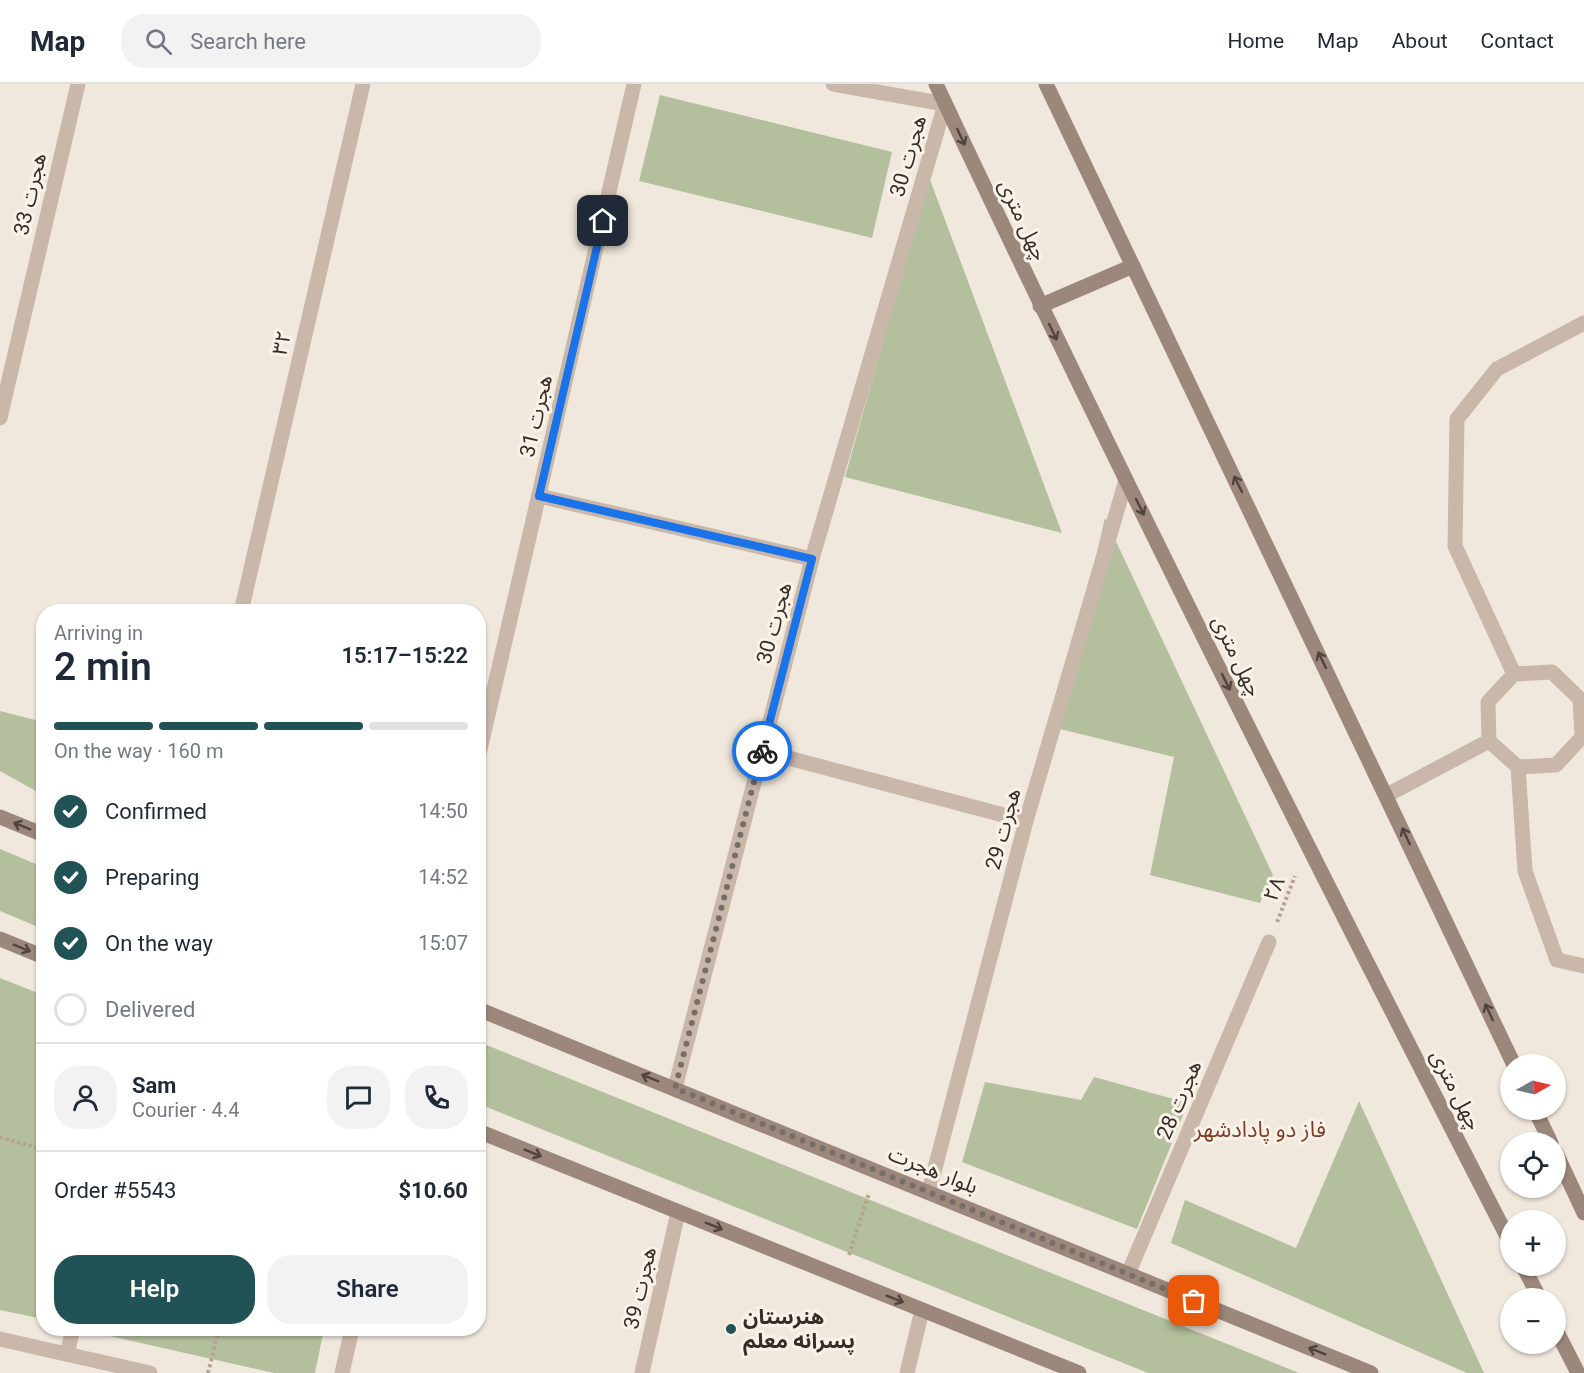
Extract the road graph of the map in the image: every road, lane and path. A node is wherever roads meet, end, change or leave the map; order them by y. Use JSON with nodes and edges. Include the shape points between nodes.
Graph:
{"nodes":[{"id":1,"x":78,"y":84,"type":"edge"},
{"id":2,"x":363,"y":84,"type":"edge"},
{"id":3,"x":634,"y":84,"type":"edge"},
{"id":4,"x":833,"y":84,"type":"edge"},
{"id":5,"x":936,"y":84,"type":"edge"},
{"id":6,"x":1046,"y":84,"type":"edge"},
{"id":7,"x":945,"y":104,"type":"junction"},
{"id":8,"x":1133,"y":266,"type":"junction"},
{"id":9,"x":1040,"y":306,"type":"junction"},
{"id":10,"x":1584,"y":323,"type":"edge"},
{"id":11,"x":0,"y":418,"type":"edge"},
{"id":12,"x":1126,"y":480,"type":"junction"},
{"id":13,"x":539,"y":496,"type":"junction"},
{"id":14,"x":812,"y":559,"type":"junction"},
{"id":15,"x":243,"y":604,"type":"edge"},
{"id":16,"x":1514,"y":674,"type":"junction"},
{"id":17,"x":486,"y":724,"type":"edge"},
{"id":18,"x":1489,"y":741,"type":"junction"},
{"id":19,"x":762,"y":751,"type":"junction"},
{"id":20,"x":1518,"y":767,"type":"junction"},
{"id":21,"x":1387,"y":795,"type":"junction"},
{"id":22,"x":0,"y":817,"type":"edge"},
{"id":23,"x":1026,"y":821,"type":"junction"},
{"id":24,"x":36,"y":832,"type":"edge"},
{"id":25,"x":1307,"y":847,"type":"junction"},
{"id":26,"x":0,"y":939,"type":"edge"},
{"id":27,"x":1269,"y":942,"type":"joint"},
{"id":28,"x":36,"y":954,"type":"edge"},
{"id":29,"x":1584,"y":966,"type":"edge"},
{"id":30,"x":486,"y":1012,"type":"edge"},
{"id":31,"x":1509,"y":1054,"type":"edge"},
{"id":32,"x":675,"y":1088,"type":"junction"},
{"id":33,"x":486,"y":1134,"type":"edge"},
{"id":34,"x":0,"y":1137,"type":"edge"},
{"id":35,"x":36,"y":1148,"type":"edge"},
{"id":36,"x":877,"y":1170,"type":"junction"},
{"id":37,"x":1566,"y":1174,"type":"edge"},
{"id":38,"x":930,"y":1191,"type":"junction"},
{"id":39,"x":678,"y":1212,"type":"junction"},
{"id":40,"x":1584,"y":1213,"type":"edge"},
{"id":41,"x":1500,"y":1223,"type":"edge"},
{"id":42,"x":1128,"y":1274,"type":"junction"},
{"id":43,"x":842,"y":1277,"type":"junction"},
{"id":44,"x":922,"y":1310,"type":"junction"},
{"id":45,"x":71,"y":1336,"type":"edge"},
{"id":46,"x":217,"y":1336,"type":"edge"},
{"id":47,"x":350,"y":1336,"type":"edge"},
{"id":48,"x":0,"y":1339,"type":"edge"},
{"id":49,"x":1566,"y":1350,"type":"edge"},
{"id":50,"x":67,"y":1354,"type":"junction"},
{"id":51,"x":150,"y":1373,"type":"edge"},
{"id":52,"x":208,"y":1373,"type":"edge"},
{"id":53,"x":342,"y":1373,"type":"edge"},
{"id":54,"x":642,"y":1373,"type":"edge"},
{"id":55,"x":908,"y":1373,"type":"edge"},
{"id":56,"x":1079,"y":1373,"type":"edge"},
{"id":57,"x":1371,"y":1373,"type":"edge"},
{"id":58,"x":1578,"y":1373,"type":"edge"}],
"edges":[{"from":1,"to":11,"type":"street","name":"هجرت 33"},
{"from":2,"to":15,"type":"street","name":"۳۲"},
{"from":3,"to":13,"type":"street","name":"هجرت 31"},
{"from":4,"to":7,"type":"street"},
{"from":5,"to":7,"type":"main road","name":"چهل متری"},
{"from":6,"to":8,"type":"main road"},
{"from":7,"to":9,"type":"main road","name":"چهل متری","one_way":true},
{"from":7,"to":14,"type":"street","name":"هجرت 30"},
{"from":8,"to":9,"type":"main road"},
{"from":21,"to":8,"type":"main road","one_way":true},
{"from":9,"to":12,"type":"main road","name":"چهل متری","one_way":true},
{"from":10,"to":16,"type":"street","via":[[1497,369],[1457,419],[1455,546]]},
{"from":12,"to":23,"type":"street","name":"هجرت 29"},
{"from":12,"to":25,"type":"main road","name":"چهل متری","one_way":true},
{"from":13,"to":14,"type":"street"},
{"from":13,"to":17,"type":"street","name":"هجرت 31"},
{"from":14,"to":19,"type":"street","name":"هجرت 30"},
{"from":16,"to":18,"type":"street","via":[[1488,702]]},
{"from":16,"to":20,"type":"street","via":[[1552,672],[1580,699],[1582,737],[1556,765]]},
{"from":18,"to":20,"type":"street"},
{"from":18,"to":21,"type":"street"},
{"from":19,"to":23,"type":"street"},
{"from":19,"to":32,"type":"street","name":"هجرت 30"},
{"from":20,"to":29,"type":"street","via":[[1525,871],[1557,960]]},
{"from":31,"to":21,"type":"main road","one_way":true},
{"from":24,"to":22,"type":"main road","one_way":true},
{"from":23,"to":38,"type":"street","name":"هجرت 29"},
{"from":25,"to":27,"type":"path","name":"۲۸"},
{"from":25,"to":41,"type":"main road","name":"چهل متری"},
{"from":26,"to":28,"type":"main road","one_way":true},
{"from":27,"to":42,"type":"street","name":"هجرت 28"},
{"from":32,"to":30,"type":"main road","name":"بلوار هجرت","one_way":true},
{"from":32,"to":36,"type":"main road","name":"بلوار هجرت"},
{"from":33,"to":39,"type":"main road","one_way":true},
{"from":34,"to":35,"type":"path"},
{"from":36,"to":38,"type":"main road","name":"بلوار هجرت"},
{"from":36,"to":43,"type":"path"},
{"from":37,"to":40,"type":"main road"},
{"from":38,"to":42,"type":"main road","name":"بلوار هجرت"},
{"from":39,"to":43,"type":"main road","one_way":true},
{"from":39,"to":54,"type":"street","name":"هجرت 39"},
{"from":57,"to":42,"type":"main road","name":"بلوار هجرت","one_way":true},
{"from":43,"to":44,"type":"main road","one_way":true},
{"from":44,"to":55,"type":"street"},
{"from":44,"to":56,"type":"main road"},
{"from":45,"to":50,"type":"street"},
{"from":46,"to":52,"type":"path"},
{"from":47,"to":53,"type":"street"},
{"from":48,"to":50,"type":"street"},
{"from":49,"to":58,"type":"main road"},
{"from":50,"to":51,"type":"street"}]}
